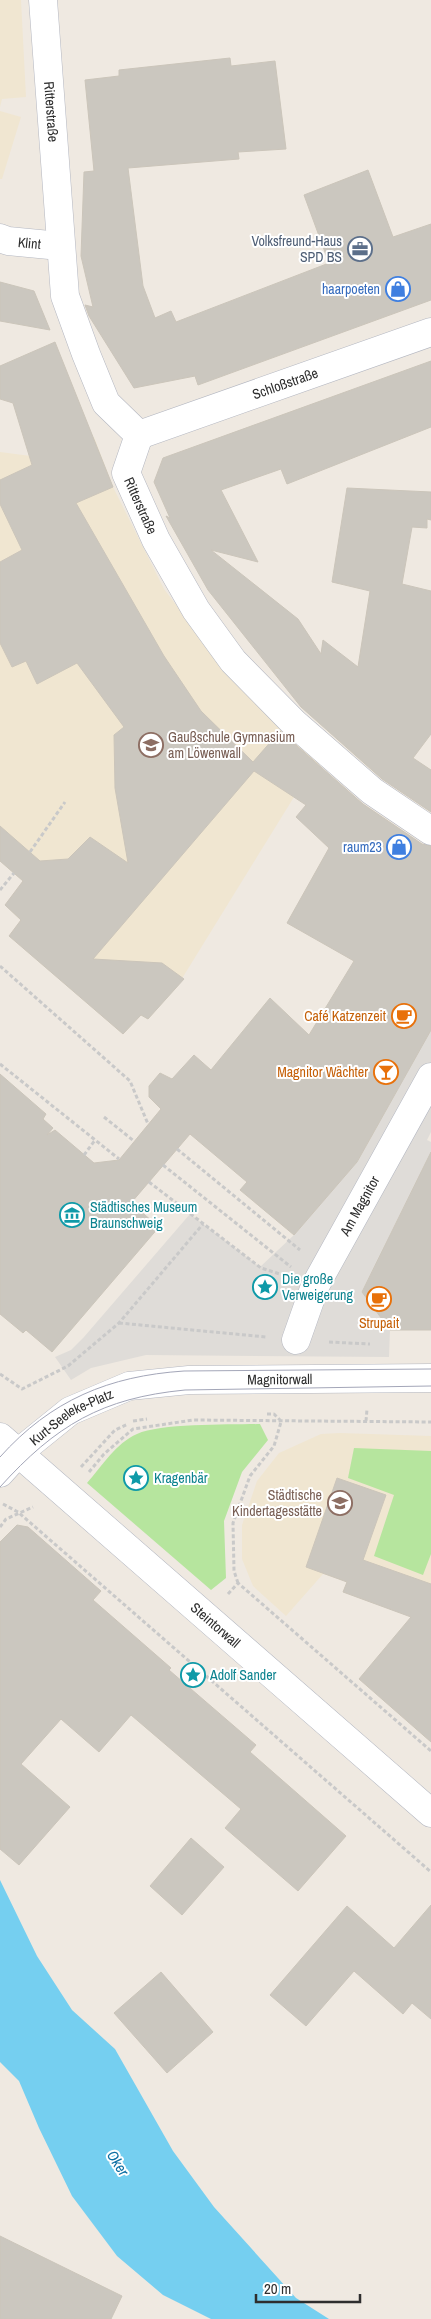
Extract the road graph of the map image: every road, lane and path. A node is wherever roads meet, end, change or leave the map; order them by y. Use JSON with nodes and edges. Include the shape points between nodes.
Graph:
{"nodes":[{"id":1,"x":43,"y":0,"type":"edge"},
{"id":2,"x":0,"y":238,"type":"edge"},
{"id":3,"x":60,"y":246,"type":"junction"},
{"id":4,"x":431,"y":332,"type":"edge"},
{"id":5,"x":139,"y":435,"type":"junction"},
{"id":6,"x":65,"y":802,"type":"dead end"},
{"id":7,"x":431,"y":831,"type":"edge"},
{"id":8,"x":30,"y":852,"type":"dead end"},
{"id":9,"x":14,"y":873,"type":"dead end"},
{"id":10,"x":0,"y":890,"type":"edge"},
{"id":11,"x":0,"y":966,"type":"edge"},
{"id":12,"x":0,"y":1064,"type":"edge"},
{"id":13,"x":431,"y":1077,"type":"edge"},
{"id":14,"x":104,"y":1117,"type":"dead end"},
{"id":15,"x":148,"y":1124,"type":"dead end"},
{"id":16,"x":95,"y":1140,"type":"junction"},
{"id":17,"x":134,"y":1141,"type":"dead end"},
{"id":18,"x":177,"y":1149,"type":"dead end"},
{"id":19,"x":84,"y":1155,"type":"dead end"},
{"id":20,"x":120,"y":1158,"type":"dead end"},
{"id":21,"x":163,"y":1165,"type":"dead end"},
{"id":22,"x":149,"y":1182,"type":"dead end"},
{"id":23,"x":203,"y":1224,"type":"junction"},
{"id":24,"x":319,"y":1278,"type":"junction"},
{"id":25,"x":119,"y":1323,"type":"junction"},
{"id":26,"x":296,"y":1340,"type":"junction"},
{"id":27,"x":380,"y":1344,"type":"dead end"},
{"id":28,"x":0,"y":1374,"type":"edge"},
{"id":29,"x":431,"y":1378,"type":"edge"},
{"id":30,"x":129,"y":1386,"type":"joint"},
{"id":31,"x":264,"y":1414,"type":"dead end"},
{"id":32,"x":151,"y":1418,"type":"dead end"},
{"id":33,"x":281,"y":1422,"type":"junction"},
{"id":34,"x":431,"y":1422,"type":"edge"},
{"id":35,"x":9,"y":1445,"type":"edge"},
{"id":36,"x":0,"y":1473,"type":"edge"},
{"id":37,"x":86,"y":1475,"type":"dead end"},
{"id":38,"x":59,"y":1489,"type":"junction"},
{"id":39,"x":0,"y":1503,"type":"edge"},
{"id":40,"x":18,"y":1512,"type":"junction"},
{"id":41,"x":0,"y":1526,"type":"edge"},
{"id":42,"x":238,"y":1583,"type":"dead end"},
{"id":43,"x":431,"y":1813,"type":"edge"},
{"id":44,"x":431,"y":1872,"type":"edge"}],
"edges":[{"from":1,"to":3,"type":"street","name":"Ritterstraße"},
{"from":2,"to":3,"type":"street","name":"Klint"},
{"from":3,"to":5,"type":"street","name":"Ritterstraße","via":[[66,296],[106,403]]},
{"from":4,"to":5,"type":"street","name":"Schloßstraße"},
{"from":5,"to":7,"type":"street","name":"Ritterstraße","via":[[126,473],[156,540],[196,610],[233,661],[294,723],[372,791]]},
{"from":6,"to":8,"type":"path"},
{"from":9,"to":10,"type":"path"},
{"from":11,"to":15,"type":"path","via":[[130,1081]]},
{"from":12,"to":16,"type":"path"},
{"from":13,"to":24,"type":"street","name":"Am Magnitor"},
{"from":14,"to":17,"type":"path"},
{"from":16,"to":19,"type":"path"},
{"from":16,"to":20,"type":"path"},
{"from":18,"to":24,"type":"path"},
{"from":21,"to":24,"type":"path"},
{"from":22,"to":23,"type":"path"},
{"from":23,"to":24,"type":"path","via":[[261,1268]]},
{"from":23,"to":25,"type":"path"},
{"from":24,"to":26,"type":"street","name":"Am Magnitor"},
{"from":25,"to":26,"type":"path"},
{"from":25,"to":28,"type":"path","via":[[68,1366],[22,1389]]},
{"from":26,"to":27,"type":"path"},
{"from":29,"to":30,"type":"street","name":"Magnitorwall","via":[[189,1380]]},
{"from":30,"to":35,"type":"street","name":"Kurt-Seeleke-Platz","via":[[70,1411]]},
{"from":31,"to":33,"type":"path","via":[[274,1414]]},
{"from":32,"to":38,"type":"path","via":[[134,1421],[115,1430]]},
{"from":33,"to":34,"type":"path"},
{"from":33,"to":37,"type":"path","via":[[193,1420],[133,1429]]},
{"from":33,"to":42,"type":"path","via":[[274,1446],[250,1476],[232,1524],[234,1571]]},
{"from":35,"to":36,"type":"street","name":"Kurt-Seeleke-Platz"},
{"from":35,"to":38,"type":"street","name":"Steintorwall"},
{"from":38,"to":40,"type":"path","via":[[35,1506]]},
{"from":38,"to":43,"type":"street","name":"Steintorwall"},
{"from":39,"to":40,"type":"path"},
{"from":40,"to":41,"type":"path"},
{"from":40,"to":44,"type":"path"}]}
